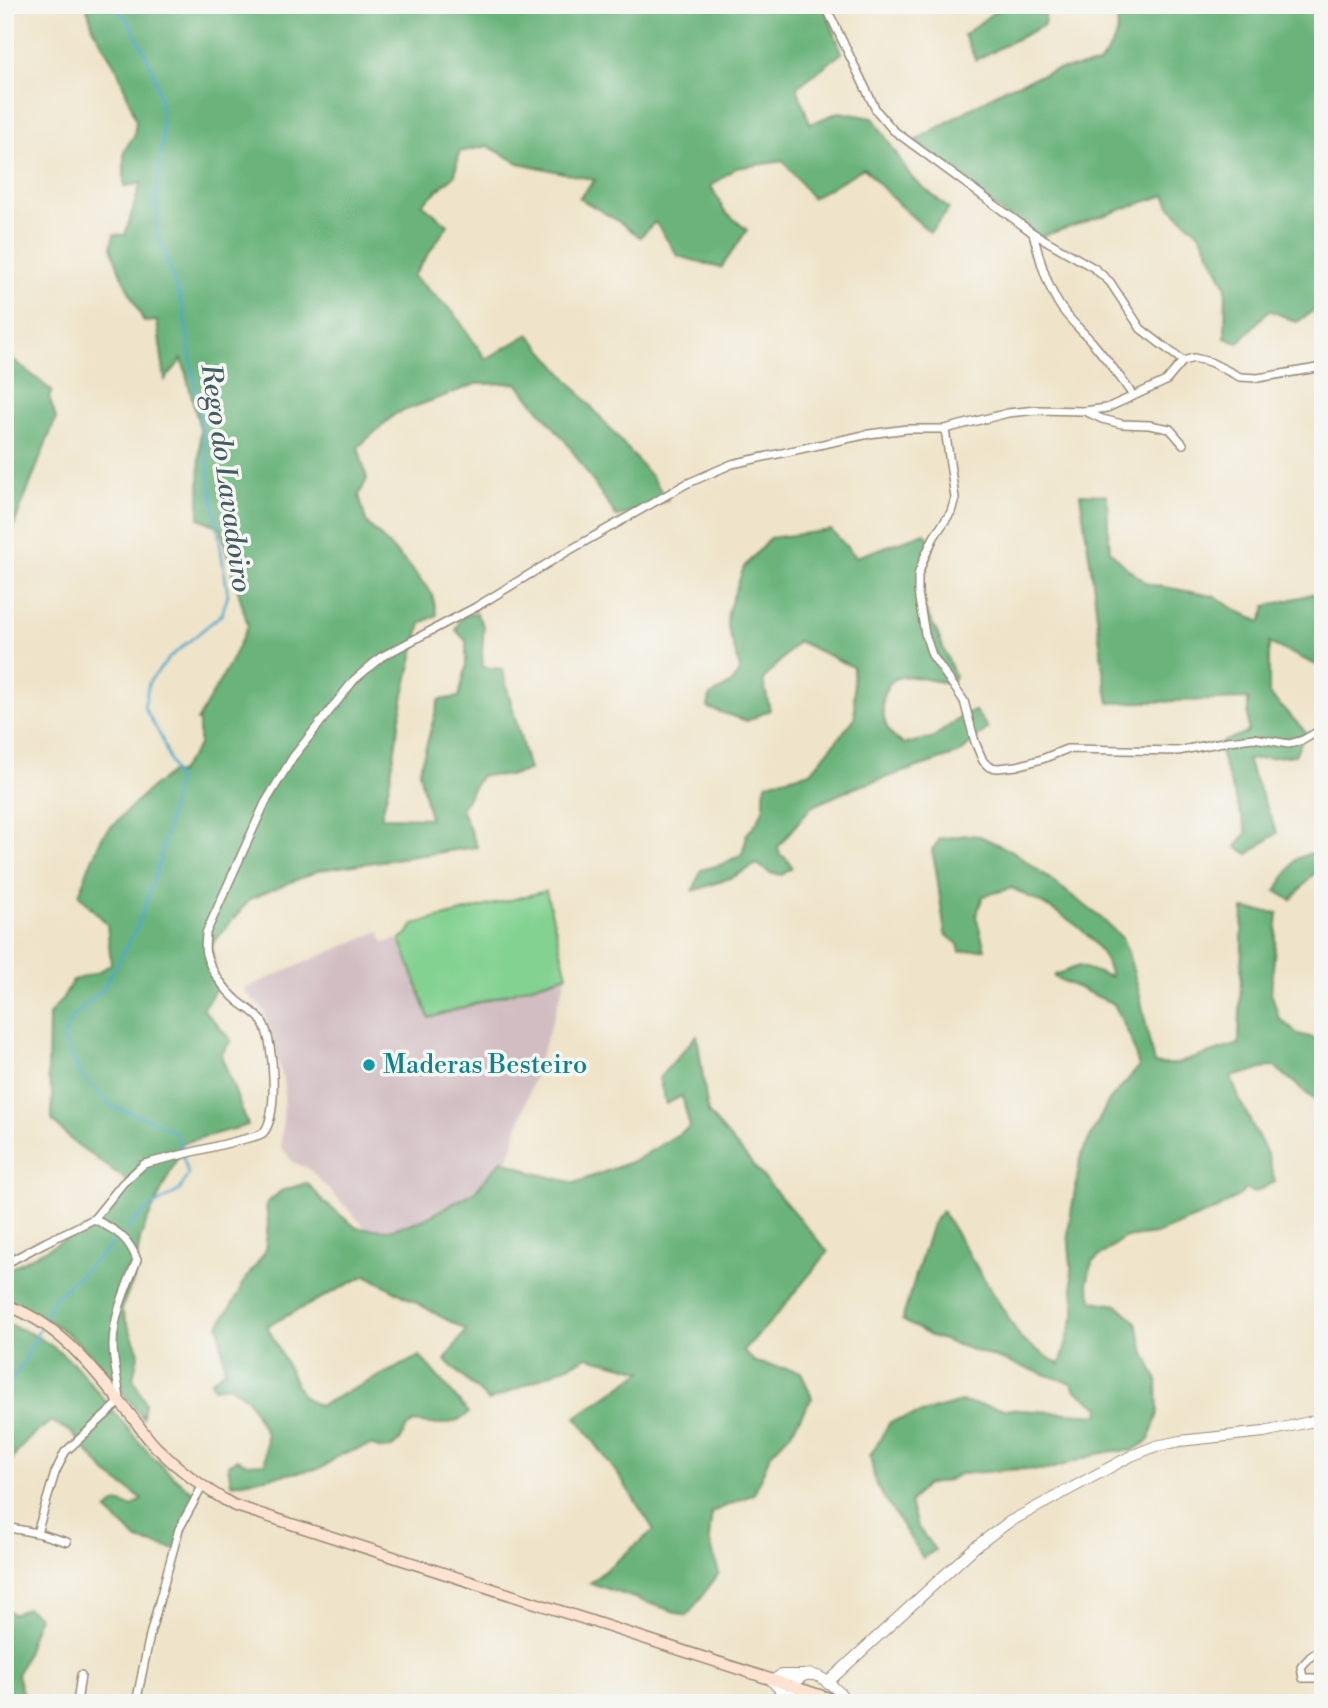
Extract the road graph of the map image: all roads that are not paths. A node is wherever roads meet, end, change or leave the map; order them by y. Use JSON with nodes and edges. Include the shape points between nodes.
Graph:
{"nodes":[{"id":1,"x":825,"y":5,"type":"edge"},
{"id":2,"x":1033,"y":233,"type":"junction"},
{"id":3,"x":1183,"y":361,"type":"junction"},
{"id":4,"x":1323,"y":367,"type":"edge"},
{"id":5,"x":1133,"y":396,"type":"junction"},
{"id":6,"x":1086,"y":411,"type":"junction"},
{"id":7,"x":946,"y":429,"type":"junction"},
{"id":8,"x":1183,"y":444,"type":"dead end"},
{"id":9,"x":1323,"y":726,"type":"edge"},
{"id":10,"x":94,"y":1219,"type":"junction"},
{"id":11,"x":5,"y":1264,"type":"edge"},
{"id":12,"x":5,"y":1305,"type":"edge"},
{"id":13,"x":5,"y":1312,"type":"edge"},
{"id":14,"x":49,"y":1328,"type":"junction"},
{"id":15,"x":120,"y":1402,"type":"junction"},
{"id":16,"x":1323,"y":1419,"type":"edge"},
{"id":17,"x":202,"y":1487,"type":"junction"},
{"id":18,"x":5,"y":1527,"type":"edge"},
{"id":19,"x":37,"y":1533,"type":"junction"},
{"id":20,"x":67,"y":1542,"type":"dead end"},
{"id":21,"x":1323,"y":1648,"type":"edge"},
{"id":22,"x":81,"y":1675,"type":"dead end"},
{"id":23,"x":804,"y":1675,"type":"junction"},
{"id":24,"x":1323,"y":1678,"type":"edge"},
{"id":25,"x":772,"y":1681,"type":"junction"},
{"id":26,"x":827,"y":1683,"type":"junction"},
{"id":27,"x":792,"y":1687,"type":"junction"},
{"id":28,"x":827,"y":1700,"type":"edge"},
{"id":29,"x":794,"y":1702,"type":"edge"},
{"id":30,"x":77,"y":1703,"type":"edge"},
{"id":31,"x":136,"y":1703,"type":"edge"},
{"id":32,"x":846,"y":1703,"type":"edge"}],
"edges":[{"from":1,"to":2,"type":"street","via":[[876,110],[893,130]]},
{"from":2,"to":3,"type":"street","via":[[1094,268],[1110,282],[1141,329]]},
{"from":2,"to":5,"type":"street","via":[[1057,301]]},
{"from":3,"to":4,"type":"street","via":[[1210,362],[1240,377]]},
{"from":3,"to":5,"type":"street","via":[[1166,381]]},
{"from":5,"to":6,"type":"street","via":[[1107,408]]},
{"from":6,"to":7,"type":"street","via":[[1037,410]]},
{"from":6,"to":8,"type":"street","via":[[1122,424],[1170,429]]},
{"from":7,"to":9,"type":"street","via":[[955,498],[924,558],[918,593],[932,655],[964,701],[975,743],[989,767],[1017,766],[1067,749],[1178,751],[1254,738],[1289,744]]},
{"from":7,"to":10,"type":"street","via":[[869,434],[732,464],[686,484],[381,657],[354,680],[293,757],[265,803],[206,933],[205,952],[214,971],[265,1026],[274,1079],[269,1121],[263,1133],[253,1138],[144,1164]]},
{"from":10,"to":11,"type":"street"},
{"from":10,"to":15,"type":"street","via":[[118,1232],[137,1260],[115,1321],[113,1348]]},
{"from":12,"to":14,"type":"main road"},
{"from":13,"to":14,"type":"main road"},
{"from":14,"to":15,"type":"main road","via":[[84,1358]]},
{"from":15,"to":17,"type":"main road","via":[[155,1445]]},
{"from":15,"to":19,"type":"street","via":[[65,1452]]},
{"from":16,"to":26,"type":"street","via":[[1265,1432],[1180,1441],[1131,1456],[1009,1522],[975,1547]]},
{"from":17,"to":25,"type":"main road","via":[[272,1518]]},
{"from":17,"to":31,"type":"street","via":[[179,1530]]},
{"from":18,"to":19,"type":"street"},
{"from":19,"to":20,"type":"street"},
{"from":21,"to":24,"type":"street","via":[[1301,1667],[1303,1678]]},
{"from":22,"to":30,"type":"street"},
{"from":23,"to":25,"type":"street","via":[[781,1675]]},
{"from":23,"to":26,"type":"street","via":[[817,1675]]},
{"from":23,"to":27,"type":"street"},
{"from":25,"to":27,"type":"main road"},
{"from":25,"to":29,"type":"street"},
{"from":26,"to":28,"type":"street"},
{"from":26,"to":32,"type":"street","via":[[835,1686]]},
{"from":27,"to":28,"type":"main road"},
{"from":27,"to":29,"type":"street"},
{"from":28,"to":32,"type":"main road"}]}
